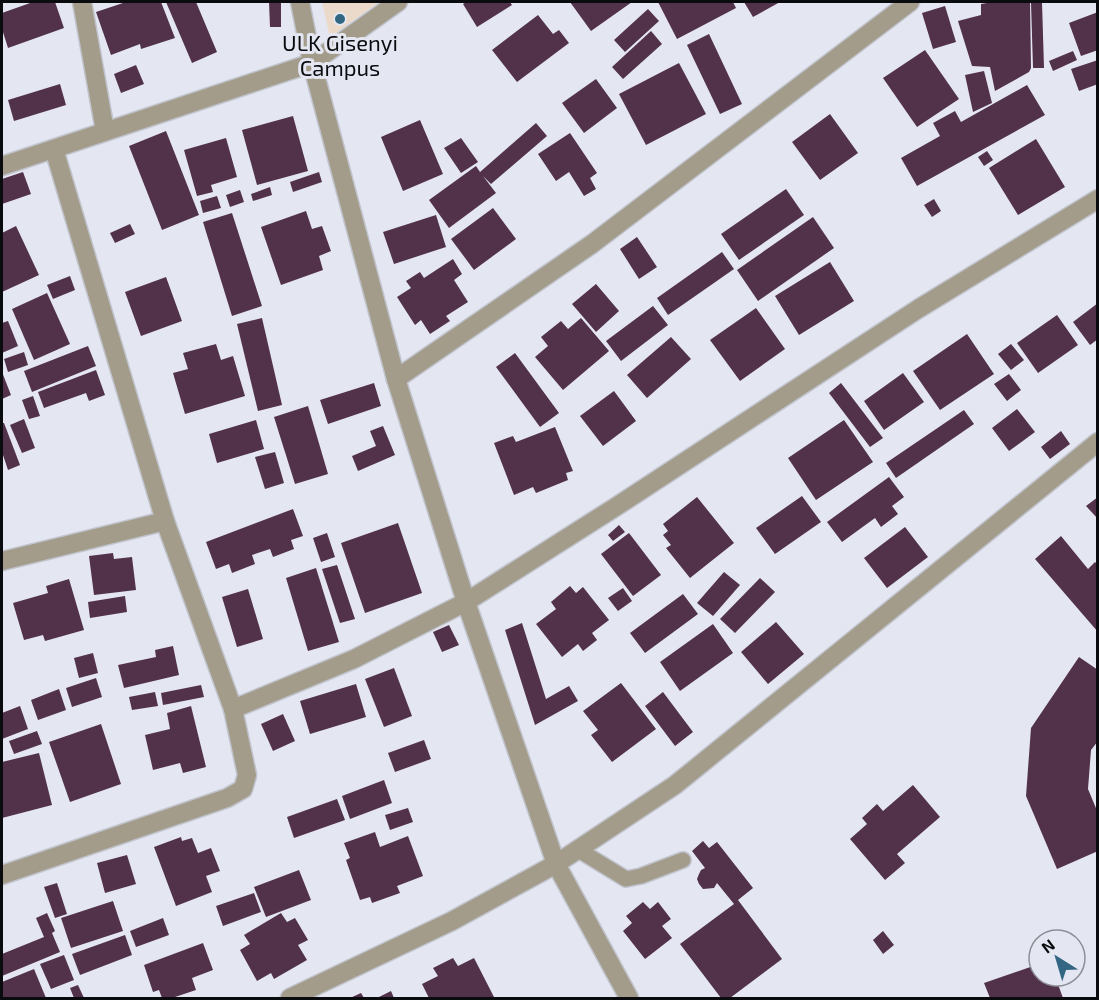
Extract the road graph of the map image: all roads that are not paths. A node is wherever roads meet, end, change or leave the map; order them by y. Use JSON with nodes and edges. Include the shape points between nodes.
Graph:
{"nodes":[{"id":1,"x":82,"y":2,"type":"edge"},
{"id":2,"x":300,"y":2,"type":"edge"},
{"id":3,"x":398,"y":2,"type":"edge"},
{"id":4,"x":910,"y":2,"type":"edge"},
{"id":5,"x":312,"y":63,"type":"junction"},
{"id":6,"x":105,"y":131,"type":"junction"},
{"id":7,"x":54,"y":148,"type":"junction"},
{"id":8,"x":2,"y":166,"type":"edge"},
{"id":9,"x":1098,"y":199,"type":"edge"},
{"id":10,"x":396,"y":379,"type":"junction"},
{"id":11,"x":1098,"y":442,"type":"edge"},
{"id":12,"x":165,"y":521,"type":"junction"},
{"id":13,"x":2,"y":561,"type":"edge"},
{"id":14,"x":466,"y":602,"type":"junction"},
{"id":15,"x":233,"y":710,"type":"junction"},
{"id":16,"x":578,"y":849,"type":"junction"},
{"id":17,"x":683,"y":860,"type":"dead end"},
{"id":18,"x":556,"y":864,"type":"junction"},
{"id":19,"x":2,"y":875,"type":"edge"},
{"id":20,"x":290,"y":999,"type":"edge"},
{"id":21,"x":629,"y":999,"type":"edge"}],
"edges":[{"from":1,"to":6,"type":"street"},
{"from":2,"to":5,"type":"street"},
{"from":3,"to":5,"type":"street"},
{"from":4,"to":10,"type":"street","via":[[592,244]]},
{"from":5,"to":6,"type":"street"},
{"from":5,"to":10,"type":"street"},
{"from":6,"to":7,"type":"street"},
{"from":7,"to":8,"type":"street"},
{"from":7,"to":12,"type":"street"},
{"from":9,"to":14,"type":"street","via":[[918,309]]},
{"from":10,"to":14,"type":"street"},
{"from":11,"to":16,"type":"street","via":[[675,785]]},
{"from":12,"to":13,"type":"street"},
{"from":12,"to":15,"type":"street"},
{"from":14,"to":15,"type":"street","via":[[354,659]]},
{"from":14,"to":18,"type":"street"},
{"from":15,"to":19,"type":"street","via":[[247,775],[243,789],[227,798]]},
{"from":16,"to":17,"type":"lane","via":[[626,879]]},
{"from":16,"to":18,"type":"street"},
{"from":18,"to":20,"type":"street","via":[[452,921]]},
{"from":18,"to":21,"type":"street"}]}
